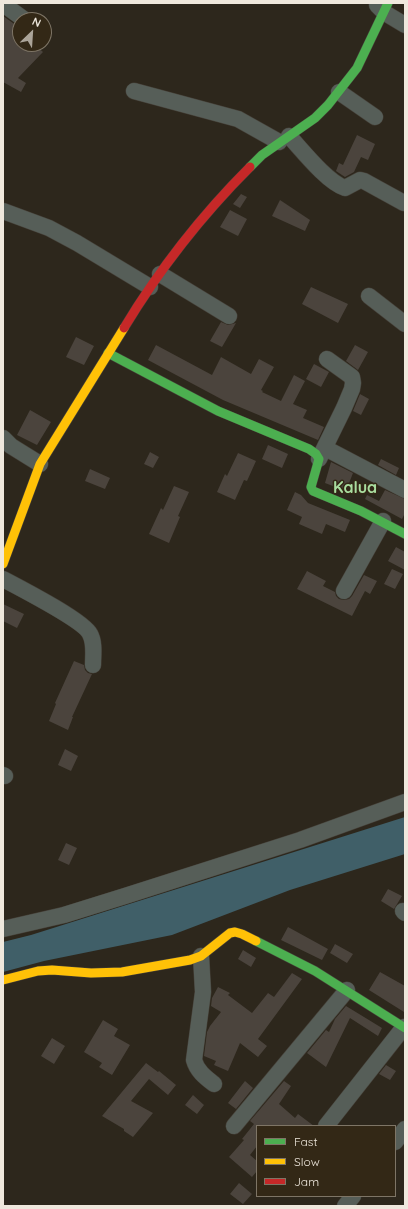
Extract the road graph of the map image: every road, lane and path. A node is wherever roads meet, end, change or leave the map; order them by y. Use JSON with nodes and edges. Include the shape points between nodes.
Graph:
{"nodes":[{"id":1,"x":3,"y":4,"type":"edge"},
{"id":2,"x":383,"y":6,"type":"edge"},
{"id":3,"x":14,"y":12,"type":"edge"},
{"id":4,"x":405,"y":25,"type":"edge"},
{"id":5,"x":134,"y":91,"type":"dead end"},
{"id":6,"x":339,"y":92,"type":"junction"},
{"id":7,"x":374,"y":117,"type":"dead end"},
{"id":8,"x":284,"y":139,"type":"junction"},
{"id":9,"x":404,"y":203,"type":"dead end"},
{"id":10,"x":3,"y":211,"type":"edge"},
{"id":11,"x":160,"y":274,"type":"junction"},
{"id":12,"x":150,"y":287,"type":"junction"},
{"id":13,"x":369,"y":296,"type":"dead end"},
{"id":14,"x":229,"y":316,"type":"dead end"},
{"id":15,"x":405,"y":324,"type":"edge"},
{"id":16,"x":108,"y":353,"type":"junction"},
{"id":17,"x":327,"y":359,"type":"dead end"},
{"id":18,"x":3,"y":438,"type":"edge"},
{"id":19,"x":322,"y":454,"type":"junction"},
{"id":20,"x":40,"y":464,"type":"junction"},
{"id":21,"x":405,"y":490,"type":"edge"},
{"id":22,"x":383,"y":521,"type":"junction"},
{"id":23,"x":405,"y":534,"type":"edge"},
{"id":24,"x":3,"y":564,"type":"edge"},
{"id":25,"x":3,"y":579,"type":"edge"},
{"id":26,"x":344,"y":591,"type":"dead end"},
{"id":27,"x":93,"y":665,"type":"dead end"},
{"id":28,"x":405,"y":802,"type":"edge"},
{"id":29,"x":3,"y":929,"type":"edge"},
{"id":30,"x":201,"y":956,"type":"junction"},
{"id":31,"x":3,"y":980,"type":"edge"},
{"id":32,"x":347,"y":990,"type":"junction"},
{"id":33,"x":404,"y":1028,"type":"edge"},
{"id":34,"x":214,"y":1084,"type":"dead end"},
{"id":35,"x":327,"y":1125,"type":"edge"},
{"id":36,"x":234,"y":1126,"type":"dead end"},
{"id":37,"x":405,"y":1129,"type":"edge"},
{"id":38,"x":396,"y":1141,"type":"edge"},
{"id":39,"x":352,"y":1197,"type":"edge"},
{"id":40,"x":345,"y":1206,"type":"edge"}],
"edges":[{"from":1,"to":3,"type":"street"},
{"from":2,"to":4,"type":"street"},
{"from":2,"to":6,"type":"street","via":[[356,68]]},
{"from":5,"to":8,"type":"street","via":[[238,119]]},
{"from":6,"to":7,"type":"street"},
{"from":6,"to":8,"type":"street","via":[[315,118]]},
{"from":8,"to":9,"type":"street","via":[[336,184],[345,188],[360,180],[364,181]]},
{"from":8,"to":11,"type":"street","via":[[262,155],[195,226]]},
{"from":10,"to":12,"type":"street","via":[[49,228]]},
{"from":11,"to":12,"type":"street"},
{"from":11,"to":14,"type":"street"},
{"from":12,"to":16,"type":"street"},
{"from":13,"to":15,"type":"street"},
{"from":16,"to":19,"type":"street","via":[[218,411],[316,454]]},
{"from":16,"to":20,"type":"street"},
{"from":17,"to":19,"type":"street","via":[[352,377],[353,383]]},
{"from":18,"to":20,"type":"street"},
{"from":19,"to":21,"type":"street"},
{"from":19,"to":22,"type":"street","via":[[311,487],[313,491]]},
{"from":20,"to":24,"type":"street"},
{"from":22,"to":23,"type":"street"},
{"from":22,"to":26,"type":"street"},
{"from":25,"to":27,"type":"street","via":[[85,628],[92,639]]},
{"from":28,"to":29,"type":"street","via":[[300,840],[140,892],[64,915]]},
{"from":30,"to":31,"type":"street","via":[[122,972],[52,970]]},
{"from":30,"to":32,"type":"street","via":[[230,933],[235,932],[315,971]]},
{"from":30,"to":34,"type":"street","via":[[203,992],[194,1060],[200,1072]]},
{"from":32,"to":33,"type":"street"},
{"from":32,"to":36,"type":"street"},
{"from":33,"to":35,"type":"street"},
{"from":37,"to":38,"type":"street"},
{"from":39,"to":40,"type":"street"}]}
